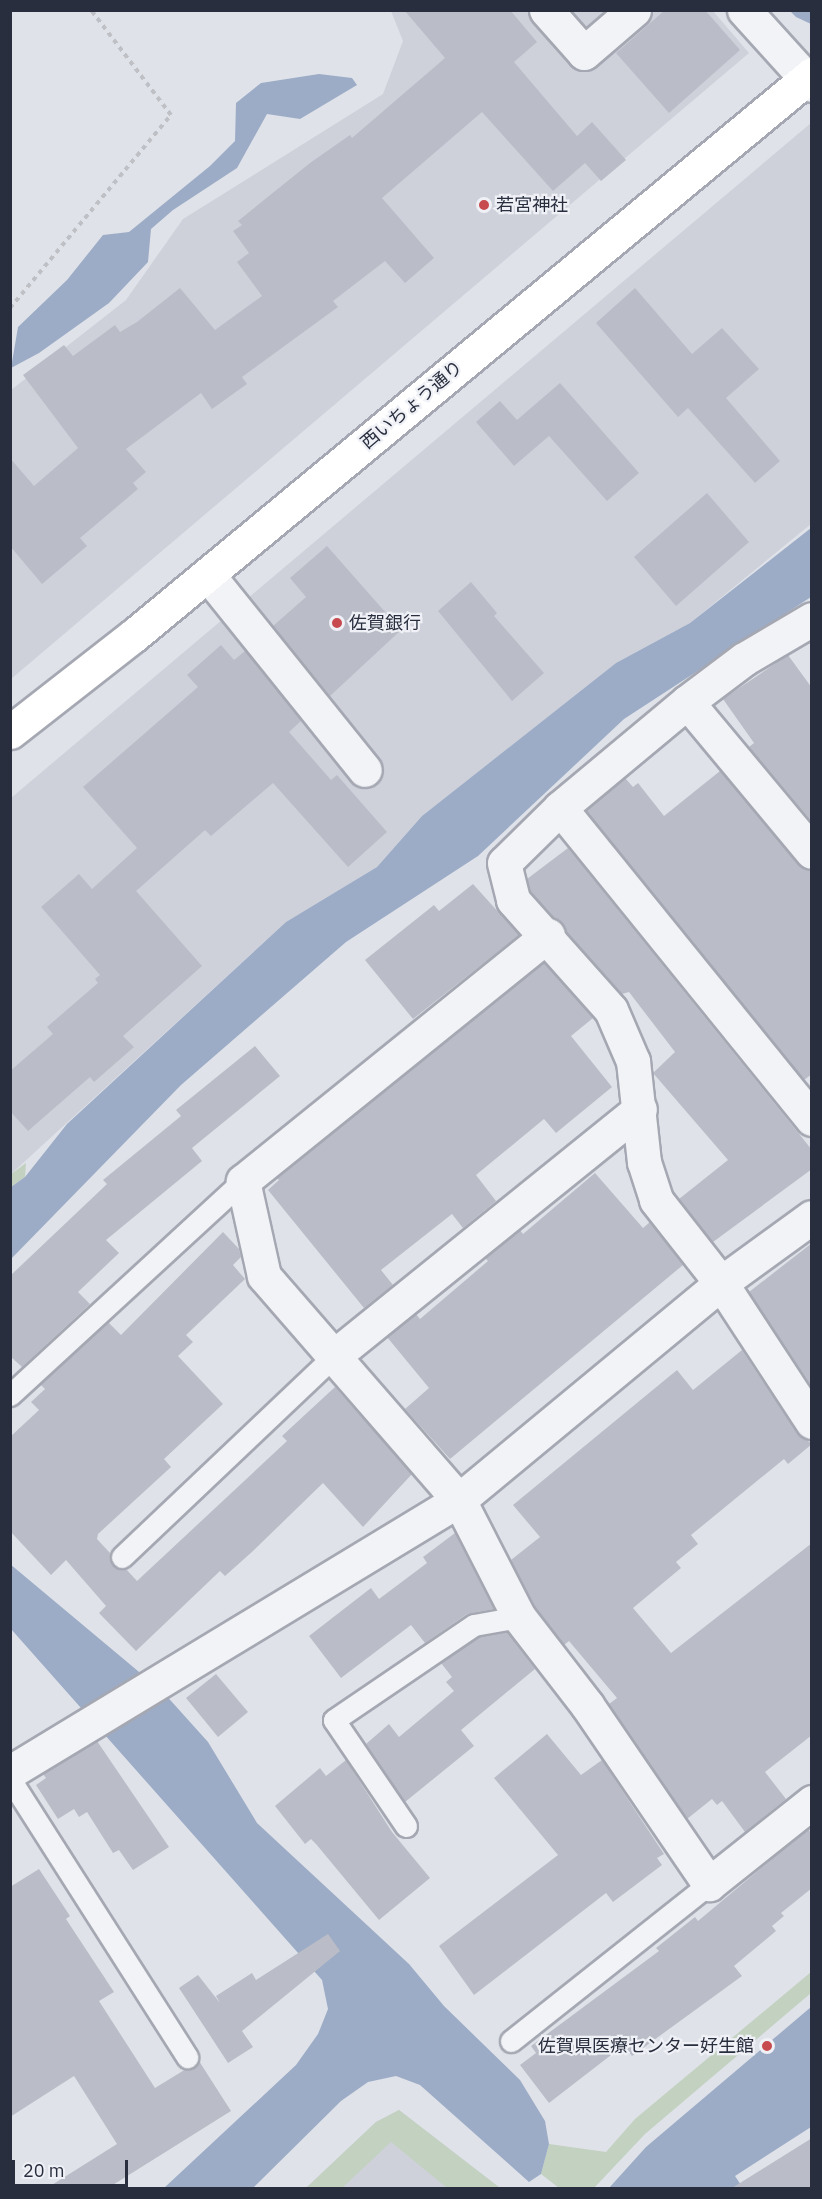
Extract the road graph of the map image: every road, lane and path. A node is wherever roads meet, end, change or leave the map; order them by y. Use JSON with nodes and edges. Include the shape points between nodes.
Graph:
{"nodes":[{"id":1,"x":91,"y":10,"type":"edge"},
{"id":2,"x":546,"y":10,"type":"edge"},
{"id":3,"x":633,"y":10,"type":"edge"},
{"id":4,"x":744,"y":10,"type":"edge"},
{"id":5,"x":809,"y":80,"type":"edge"},
{"id":6,"x":10,"y":308,"type":"edge"},
{"id":7,"x":208,"y":575,"type":"junction"},
{"id":8,"x":812,"y":619,"type":"edge"},
{"id":9,"x":687,"y":702,"type":"junction"},
{"id":10,"x":10,"y":732,"type":"edge"},
{"id":11,"x":365,"y":770,"type":"dead end"},
{"id":12,"x":560,"y":808,"type":"junction"},
{"id":13,"x":812,"y":852,"type":"edge"},
{"id":14,"x":548,"y":935,"type":"junction"},
{"id":15,"x":640,"y":1109,"type":"junction"},
{"id":16,"x":812,"y":1119,"type":"edge"},
{"id":17,"x":243,"y":1181,"type":"junction"},
{"id":18,"x":812,"y":1216,"type":"edge"},
{"id":19,"x":721,"y":1283,"type":"junction"},
{"id":20,"x":333,"y":1356,"type":"junction"},
{"id":21,"x":10,"y":1395,"type":"edge"},
{"id":22,"x":812,"y":1422,"type":"edge"},
{"id":23,"x":459,"y":1500,"type":"junction"},
{"id":24,"x":122,"y":1557,"type":"dead end"},
{"id":25,"x":519,"y":1617,"type":"junction"},
{"id":26,"x":10,"y":1772,"type":"edge"},
{"id":27,"x":10,"y":1779,"type":"edge"},
{"id":28,"x":812,"y":1802,"type":"edge"},
{"id":29,"x":406,"y":1826,"type":"dead end"},
{"id":30,"x":708,"y":1884,"type":"junction"},
{"id":31,"x":511,"y":2042,"type":"dead end"},
{"id":32,"x":187,"y":2057,"type":"dead end"}],
"edges":[{"from":1,"to":6,"type":"path","via":[[171,115]]},
{"from":2,"to":3,"type":"street","via":[[584,53]]},
{"from":4,"to":5,"type":"street"},
{"from":5,"to":7,"type":"highway","name":"西いちょう通り"},
{"from":7,"to":10,"type":"highway","name":"西いちょう通り"},
{"from":7,"to":11,"type":"street"},
{"from":8,"to":9,"type":"street","via":[[744,659]]},
{"from":9,"to":12,"type":"street"},
{"from":9,"to":13,"type":"street"},
{"from":12,"to":14,"type":"street","via":[[504,863],[513,900]]},
{"from":12,"to":16,"type":"street"},
{"from":14,"to":15,"type":"street","via":[[611,1010],[633,1061]]},
{"from":14,"to":17,"type":"street"},
{"from":15,"to":19,"type":"street","via":[[644,1162],[656,1200]]},
{"from":15,"to":20,"type":"street"},
{"from":17,"to":20,"type":"street","via":[[264,1276]]},
{"from":17,"to":21,"type":"lane"},
{"from":18,"to":19,"type":"street"},
{"from":19,"to":22,"type":"street"},
{"from":19,"to":23,"type":"street"},
{"from":20,"to":23,"type":"street"},
{"from":20,"to":24,"type":"lane"},
{"from":23,"to":25,"type":"street"},
{"from":23,"to":26,"type":"street"},
{"from":25,"to":29,"type":"lane","via":[[474,1625],[334,1720]]},
{"from":25,"to":30,"type":"street","via":[[587,1705]]},
{"from":27,"to":32,"type":"lane"},
{"from":28,"to":30,"type":"street"},
{"from":30,"to":31,"type":"lane"}]}
